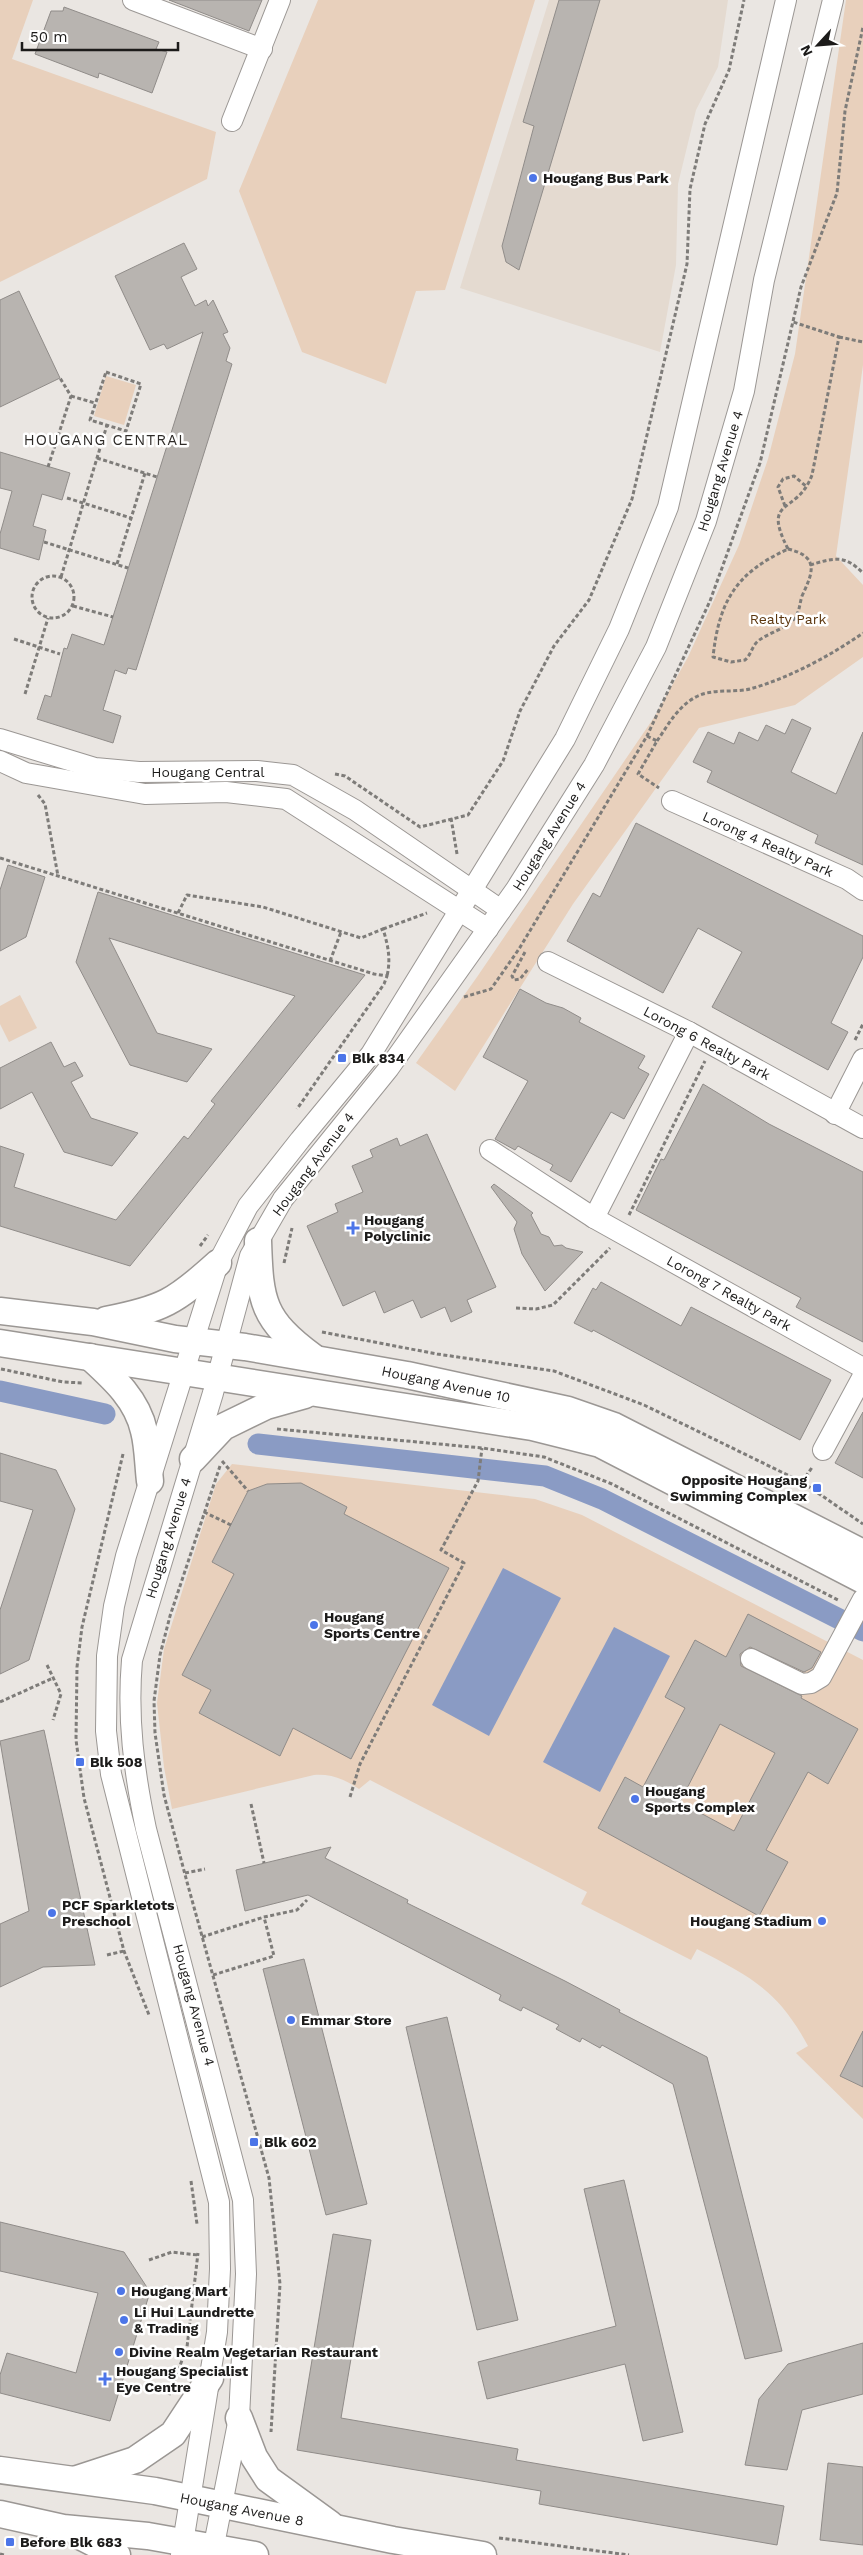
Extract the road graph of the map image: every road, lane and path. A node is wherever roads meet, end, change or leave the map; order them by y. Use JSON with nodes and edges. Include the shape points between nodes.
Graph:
{"nodes":[{"id":1,"x":133,"y":0,"type":"edge"},
{"id":2,"x":280,"y":0,"type":"edge"},
{"id":3,"x":744,"y":0,"type":"edge"},
{"id":4,"x":786,"y":0,"type":"edge"},
{"id":5,"x":833,"y":0,"type":"edge"},
{"id":6,"x":262,"y":49,"type":"junction"},
{"id":7,"x":232,"y":121,"type":"dead end"},
{"id":8,"x":793,"y":322,"type":"dead end"},
{"id":9,"x":838,"y":337,"type":"junction"},
{"id":10,"x":863,"y":342,"type":"edge"},
{"id":11,"x":60,"y":378,"type":"dead end"},
{"id":12,"x":71,"y":396,"type":"junction"},
{"id":13,"x":95,"y":403,"type":"junction"},
{"id":14,"x":107,"y":425,"type":"junction"},
{"id":15,"x":97,"y":458,"type":"junction"},
{"id":16,"x":48,"y":467,"type":"dead end"},
{"id":17,"x":145,"y":473,"type":"junction"},
{"id":18,"x":157,"y":477,"type":"dead end"},
{"id":19,"x":807,"y":487,"type":"junction"},
{"id":20,"x":67,"y":498,"type":"dead end"},
{"id":21,"x":83,"y":503,"type":"junction"},
{"id":22,"x":785,"y":506,"type":"junction"},
{"id":23,"x":131,"y":518,"type":"junction"},
{"id":24,"x":44,"y":542,"type":"dead end"},
{"id":25,"x":788,"y":549,"type":"junction"},
{"id":26,"x":69,"y":550,"type":"junction"},
{"id":27,"x":117,"y":564,"type":"junction"},
{"id":28,"x":810,"y":565,"type":"junction"},
{"id":29,"x":128,"y":568,"type":"dead end"},
{"id":30,"x":863,"y":572,"type":"edge"},
{"id":31,"x":61,"y":577,"type":"junction"},
{"id":32,"x":73,"y":606,"type":"junction"},
{"id":33,"x":113,"y":617,"type":"dead end"},
{"id":34,"x":48,"y":618,"type":"junction"},
{"id":35,"x":863,"y":633,"type":"edge"},
{"id":36,"x":14,"y":639,"type":"dead end"},
{"id":37,"x":39,"y":647,"type":"junction"},
{"id":38,"x":60,"y":654,"type":"dead end"},
{"id":39,"x":25,"y":694,"type":"dead end"},
{"id":40,"x":647,"y":736,"type":"dead end"},
{"id":41,"x":0,"y":739,"type":"edge"},
{"id":42,"x":657,"y":741,"type":"junction"},
{"id":43,"x":0,"y":761,"type":"edge"},
{"id":44,"x":140,"y":772,"type":"junction"},
{"id":45,"x":33,"y":788,"type":"dead end"},
{"id":46,"x":145,"y":794,"type":"junction"},
{"id":47,"x":672,"y":801,"type":"joint"},
{"id":48,"x":457,"y":856,"type":"dead end"},
{"id":49,"x":0,"y":858,"type":"edge"},
{"id":50,"x":58,"y":876,"type":"junction"},
{"id":51,"x":472,"y":889,"type":"junction"},
{"id":52,"x":863,"y":890,"type":"edge"},
{"id":53,"x":459,"y":910,"type":"junction"},
{"id":54,"x":501,"y":910,"type":"junction"},
{"id":55,"x":430,"y":912,"type":"dead end"},
{"id":56,"x":178,"y":913,"type":"junction"},
{"id":57,"x":382,"y":929,"type":"junction"},
{"id":58,"x":488,"y":929,"type":"junction"},
{"id":59,"x":341,"y":932,"type":"junction"},
{"id":60,"x":519,"y":949,"type":"dead end"},
{"id":61,"x":330,"y":961,"type":"junction"},
{"id":62,"x":540,"y":963,"type":"joint"},
{"id":63,"x":386,"y":976,"type":"junction"},
{"id":64,"x":689,"y":1032,"type":"junction"},
{"id":65,"x":712,"y":1045,"type":"junction"},
{"id":66,"x":863,"y":1059,"type":"edge"},
{"id":67,"x":835,"y":1114,"type":"junction"},
{"id":68,"x":292,"y":1116,"type":"dead end"},
{"id":69,"x":863,"y":1128,"type":"edge"},
{"id":70,"x":490,"y":1150,"type":"dead end"},
{"id":71,"x":594,"y":1218,"type":"junction"},
{"id":72,"x":212,"y":1229,"type":"dead end"},
{"id":73,"x":622,"y":1233,"type":"junction"},
{"id":74,"x":258,"y":1241,"type":"junction"},
{"id":75,"x":208,"y":1256,"type":"junction"},
{"id":76,"x":516,"y":1308,"type":"dead end"},
{"id":77,"x":0,"y":1311,"type":"edge"},
{"id":78,"x":93,"y":1322,"type":"junction"},
{"id":79,"x":194,"y":1342,"type":"junction"},
{"id":80,"x":0,"y":1343,"type":"edge"},
{"id":81,"x":224,"y":1344,"type":"junction"},
{"id":82,"x":90,"y":1357,"type":"junction"},
{"id":83,"x":318,"y":1360,"type":"junction"},
{"id":84,"x":863,"y":1368,"type":"edge"},
{"id":85,"x":0,"y":1369,"type":"edge"},
{"id":86,"x":184,"y":1372,"type":"junction"},
{"id":87,"x":863,"y":1376,"type":"edge"},
{"id":88,"x":216,"y":1378,"type":"junction"},
{"id":89,"x":91,"y":1384,"type":"dead end"},
{"id":90,"x":313,"y":1392,"type":"junction"},
{"id":91,"x":273,"y":1428,"type":"dead end"},
{"id":92,"x":482,"y":1448,"type":"junction"},
{"id":93,"x":226,"y":1455,"type":"dead end"},
{"id":94,"x":819,"y":1457,"type":"joint"},
{"id":95,"x":192,"y":1459,"type":"junction"},
{"id":96,"x":222,"y":1460,"type":"junction"},
{"id":97,"x":150,"y":1481,"type":"junction"},
{"id":98,"x":802,"y":1482,"type":"dead end"},
{"id":99,"x":248,"y":1491,"type":"dead end"},
{"id":100,"x":204,"y":1512,"type":"junction"},
{"id":101,"x":231,"y":1525,"type":"dead end"},
{"id":102,"x":863,"y":1553,"type":"edge"},
{"id":103,"x":863,"y":1580,"type":"edge"},
{"id":104,"x":858,"y":1608,"type":"edge"},
{"id":105,"x":751,"y":1659,"type":"dead end"},
{"id":106,"x":47,"y":1665,"type":"dead end"},
{"id":107,"x":53,"y":1678,"type":"junction"},
{"id":108,"x":0,"y":1702,"type":"edge"},
{"id":109,"x":53,"y":1720,"type":"dead end"},
{"id":110,"x":350,"y":1797,"type":"dead end"},
{"id":111,"x":251,"y":1804,"type":"dead end"},
{"id":112,"x":146,"y":1829,"type":"junction"},
{"id":113,"x":124,"y":1834,"type":"junction"},
{"id":114,"x":264,"y":1863,"type":"dead end"},
{"id":115,"x":205,"y":1869,"type":"dead end"},
{"id":116,"x":184,"y":1873,"type":"junction"},
{"id":117,"x":307,"y":1900,"type":"dead end"},
{"id":118,"x":264,"y":1917,"type":"junction"},
{"id":119,"x":202,"y":1937,"type":"junction"},
{"id":120,"x":124,"y":1951,"type":"dead end"},
{"id":121,"x":107,"y":1955,"type":"dead end"},
{"id":122,"x":183,"y":1963,"type":"junction"},
{"id":123,"x":160,"y":1969,"type":"junction"},
{"id":124,"x":213,"y":1975,"type":"junction"},
{"id":125,"x":148,"y":2260,"type":"dead end"},
{"id":126,"x":220,"y":2269,"type":"junction"},
{"id":127,"x":210,"y":2378,"type":"junction"},
{"id":128,"x":239,"y":2418,"type":"junction"},
{"id":129,"x":270,"y":2438,"type":"dead end"},
{"id":130,"x":0,"y":2470,"type":"edge"},
{"id":131,"x":69,"y":2481,"type":"junction"},
{"id":132,"x":189,"y":2499,"type":"junction"},
{"id":133,"x":222,"y":2506,"type":"junction"},
{"id":134,"x":0,"y":2514,"type":"edge"},
{"id":135,"x":335,"y":2527,"type":"junction"},
{"id":136,"x":63,"y":2528,"type":"junction"},
{"id":137,"x":488,"y":2546,"type":"edge"},
{"id":138,"x":182,"y":2549,"type":"edge"},
{"id":139,"x":212,"y":2551,"type":"edge"},
{"id":140,"x":0,"y":2554,"type":"edge"},
{"id":141,"x":4,"y":2555,"type":"edge"},
{"id":142,"x":117,"y":2555,"type":"edge"},
{"id":143,"x":256,"y":2555,"type":"edge"},
{"id":144,"x":629,"y":2555,"type":"edge"}],
"edges":[{"from":1,"to":6,"type":"street"},
{"from":2,"to":6,"type":"street"},
{"from":3,"to":48,"type":"path","via":[[729,70],[705,124],[690,189],[687,264],[632,499],[589,600],[554,646],[520,711],[503,761],[468,815],[451,818]]},
{"from":4,"to":51,"type":"street","name":"Hougang Avenue 4","via":[[668,507],[619,629],[565,739]]},
{"from":5,"to":54,"type":"street","name":"Hougang Avenue 4","via":[[764,280],[744,390],[706,522],[656,647],[594,765]]},
{"from":6,"to":7,"type":"street"},
{"from":8,"to":9,"type":"path"},
{"from":9,"to":10,"type":"path"},
{"from":9,"to":19,"type":"path"},
{"from":11,"to":12,"type":"path"},
{"from":12,"to":13,"type":"path"},
{"from":12,"to":16,"type":"path"},
{"from":13,"to":14,"type":"path","via":[[90,420]]},
{"from":13,"to":14,"type":"path","via":[[106,372],[141,384],[126,432]]},
{"from":14,"to":15,"type":"path"},
{"from":15,"to":17,"type":"path"},
{"from":15,"to":21,"type":"path"},
{"from":17,"to":18,"type":"path"},
{"from":17,"to":23,"type":"path"},
{"from":19,"to":22,"type":"path"},
{"from":19,"to":22,"type":"path","via":[[794,476],[783,479],[778,487]]},
{"from":20,"to":21,"type":"path"},
{"from":21,"to":23,"type":"path"},
{"from":21,"to":26,"type":"path"},
{"from":22,"to":25,"type":"path","via":[[777,517],[777,527]]},
{"from":23,"to":27,"type":"path"},
{"from":24,"to":26,"type":"path"},
{"from":25,"to":28,"type":"path","via":[[806,557]]},
{"from":25,"to":28,"type":"path","via":[[753,569],[733,592],[716,626],[713,656],[742,662],[759,641],[792,621],[811,580]]},
{"from":26,"to":27,"type":"path"},
{"from":26,"to":31,"type":"path"},
{"from":27,"to":29,"type":"path"},
{"from":28,"to":30,"type":"path","via":[[841,558]]},
{"from":31,"to":32,"type":"path","via":[[73,589]]},
{"from":31,"to":34,"type":"path","via":[[41,579],[34,586],[33,606]]},
{"from":32,"to":33,"type":"path"},
{"from":32,"to":34,"type":"path","via":[[67,614]]},
{"from":34,"to":37,"type":"path"},
{"from":35,"to":42,"type":"path","via":[[784,677],[748,689],[696,696],[682,706]]},
{"from":36,"to":37,"type":"path"},
{"from":37,"to":38,"type":"path"},
{"from":37,"to":39,"type":"path"},
{"from":40,"to":42,"type":"path"},
{"from":41,"to":44,"type":"street","name":"Hougang Central","via":[[95,768]]},
{"from":42,"to":47,"type":"path","via":[[638,774]]},
{"from":43,"to":46,"type":"street","name":"Hougang Central","via":[[26,773]]},
{"from":44,"to":46,"type":"street"},
{"from":44,"to":51,"type":"street","name":"Hougang Central","via":[[257,771],[293,775],[355,810]]},
{"from":45,"to":50,"type":"path","via":[[45,804]]},
{"from":46,"to":53,"type":"street","name":"Hougang Central","via":[[226,792],[286,799]]},
{"from":47,"to":52,"type":"street","name":"Lorong 4 Realty Park"},
{"from":49,"to":50,"type":"path"},
{"from":50,"to":56,"type":"path"},
{"from":51,"to":53,"type":"street","name":"Hougang Avenue 4"},
{"from":51,"to":54,"type":"street","name":"Hougang Central"},
{"from":53,"to":58,"type":"street","name":"Hougang Central"},
{"from":53,"to":75,"type":"street","name":"Hougang Avenue 4","via":[[371,1054]]},
{"from":54,"to":58,"type":"street","name":"Hougang Avenue 4"},
{"from":55,"to":57,"type":"path"},
{"from":56,"to":59,"type":"path","via":[[187,895],[263,907]]},
{"from":56,"to":61,"type":"path"},
{"from":57,"to":59,"type":"path","via":[[361,938]]},
{"from":57,"to":63,"type":"path","via":[[388,946]]},
{"from":58,"to":74,"type":"street","name":"Hougang Avenue 4","via":[[389,1068],[283,1199]]},
{"from":59,"to":61,"type":"path"},
{"from":60,"to":62,"type":"path","via":[[525,952],[512,976],[514,980]]},
{"from":61,"to":63,"type":"path"},
{"from":62,"to":64,"type":"street","name":"Lorong 6 Realty Park"},
{"from":63,"to":68,"type":"path","via":[[354,1029]]},
{"from":64,"to":65,"type":"street","name":"Lorong 6 Realty Park"},
{"from":64,"to":71,"type":"street"},
{"from":65,"to":67,"type":"street","name":"Lorong 6 Realty Park"},
{"from":65,"to":73,"type":"path"},
{"from":66,"to":67,"type":"street"},
{"from":67,"to":69,"type":"street","name":"Lorong 6 Realty Park"},
{"from":70,"to":71,"type":"street","name":"Lorong 7 Realty Park"},
{"from":71,"to":73,"type":"street","name":"Lorong 7 Realty Park"},
{"from":72,"to":75,"type":"path"},
{"from":73,"to":76,"type":"path","via":[[608,1252],[552,1305],[536,1309]]},
{"from":73,"to":84,"type":"street","name":"Lorong 7 Realty Park"},
{"from":74,"to":81,"type":"street","name":"Hougang Avenue 4","via":[[250,1256]]},
{"from":74,"to":83,"type":"main road","via":[[259,1276],[265,1308],[289,1339]]},
{"from":75,"to":78,"type":"main road","via":[[186,1292],[171,1301],[153,1310]]},
{"from":75,"to":79,"type":"street","name":"Hougang Avenue 4"},
{"from":77,"to":78,"type":"main road","name":"Hougang Avenue 10"},
{"from":78,"to":79,"type":"main road","name":"Hougang Avenue 10"},
{"from":79,"to":81,"type":"main road","name":"Hougang Avenue 10"},
{"from":79,"to":86,"type":"street","name":"Hougang Avenue 4"},
{"from":80,"to":82,"type":"main road","name":"Hougang Avenue 10"},
{"from":81,"to":83,"type":"main road","name":"Hougang Avenue 10"},
{"from":81,"to":88,"type":"street","name":"Hougang Avenue 4"},
{"from":82,"to":86,"type":"main road","name":"Hougang Avenue 10"},
{"from":82,"to":97,"type":"main road","via":[[120,1384],[132,1404],[144,1430]]},
{"from":83,"to":102,"type":"main road","name":"Hougang Avenue 10","via":[[407,1375],[568,1410],[614,1426]]},
{"from":85,"to":89,"type":"path","via":[[63,1382]]},
{"from":86,"to":88,"type":"main road","name":"Hougang Avenue 10"},
{"from":86,"to":97,"type":"street","name":"Hougang Avenue 4"},
{"from":87,"to":94,"type":"street"},
{"from":88,"to":90,"type":"main road","name":"Hougang Avenue 10"},
{"from":88,"to":95,"type":"street","name":"Hougang Avenue 4"},
{"from":90,"to":95,"type":"main road","via":[[266,1406],[240,1418],[224,1427]]},
{"from":90,"to":103,"type":"main road","name":"Hougang Avenue 10","via":[[532,1427],[600,1444]]},
{"from":91,"to":92,"type":"path"},
{"from":92,"to":104,"type":"path","via":[[544,1457],[612,1484]]},
{"from":92,"to":110,"type":"path","via":[[478,1481],[440,1550],[464,1563],[360,1764]]},
{"from":93,"to":96,"type":"path"},
{"from":94,"to":98,"type":"path"},
{"from":95,"to":112,"type":"street","name":"Hougang Avenue 4","via":[[132,1660],[130,1736],[134,1775]]},
{"from":96,"to":99,"type":"path"},
{"from":96,"to":100,"type":"path"},
{"from":97,"to":113,"type":"street","name":"Hougang Avenue 4","via":[[126,1556],[107,1656],[106,1731]]},
{"from":100,"to":101,"type":"path"},
{"from":100,"to":116,"type":"path","via":[[170,1616],[160,1655],[154,1701],[164,1795]]},
{"from":104,"to":105,"type":"street","via":[[821,1677],[811,1684],[802,1684]]},
{"from":106,"to":107,"type":"path"},
{"from":107,"to":108,"type":"path"},
{"from":107,"to":109,"type":"path","via":[[62,1694]]},
{"from":111,"to":114,"type":"path"},
{"from":112,"to":113,"type":"street"},
{"from":112,"to":122,"type":"street","name":"Hougang Avenue 4"},
{"from":113,"to":123,"type":"street","name":"Hougang Avenue 4"},
{"from":115,"to":116,"type":"path"},
{"from":116,"to":119,"type":"path"},
{"from":117,"to":118,"type":"path","via":[[297,1910]]},
{"from":118,"to":119,"type":"path"},
{"from":118,"to":124,"type":"path","via":[[274,1956]]},
{"from":119,"to":124,"type":"path"},
{"from":120,"to":121,"type":"path"},
{"from":122,"to":123,"type":"street"},
{"from":122,"to":128,"type":"street","name":"Hougang Avenue 4","via":[[243,2200],[246,2274]]},
{"from":123,"to":126,"type":"street","name":"Hougang Avenue 4","via":[[219,2202]]},
{"from":124,"to":129,"type":"path","via":[[269,2178],[280,2284]]},
{"from":125,"to":126,"type":"path","via":[[172,2252],[185,2252],[198,2255]]},
{"from":126,"to":127,"type":"street","name":"Hougang Avenue 4","via":[[217,2332]]},
{"from":127,"to":131,"type":"main road","via":[[173,2434],[135,2460]]},
{"from":127,"to":132,"type":"street","name":"Hougang Avenue 4"},
{"from":128,"to":133,"type":"street","name":"Hougang Avenue 4"},
{"from":128,"to":135,"type":"main road","via":[[254,2457],[268,2479]]},
{"from":130,"to":131,"type":"main road","name":"Hougang Avenue 8"},
{"from":131,"to":132,"type":"main road","name":"Hougang Avenue 8"},
{"from":132,"to":133,"type":"main road","name":"Hougang Avenue 8"},
{"from":132,"to":138,"type":"street","name":"Hougang Avenue 4"},
{"from":133,"to":135,"type":"main road","name":"Hougang Avenue 8"},
{"from":133,"to":139,"type":"street","name":"Hougang Avenue 4"},
{"from":134,"to":136,"type":"main road"},
{"from":135,"to":137,"type":"main road","name":"Hougang Avenue 8","via":[[394,2540]]},
{"from":136,"to":138,"type":"main road","via":[[148,2536]]},
{"from":136,"to":142,"type":"main road"},
{"from":137,"to":144,"type":"path"},
{"from":138,"to":139,"type":"main road"},
{"from":139,"to":143,"type":"main road"},
{"from":140,"to":141,"type":"path"}]}
